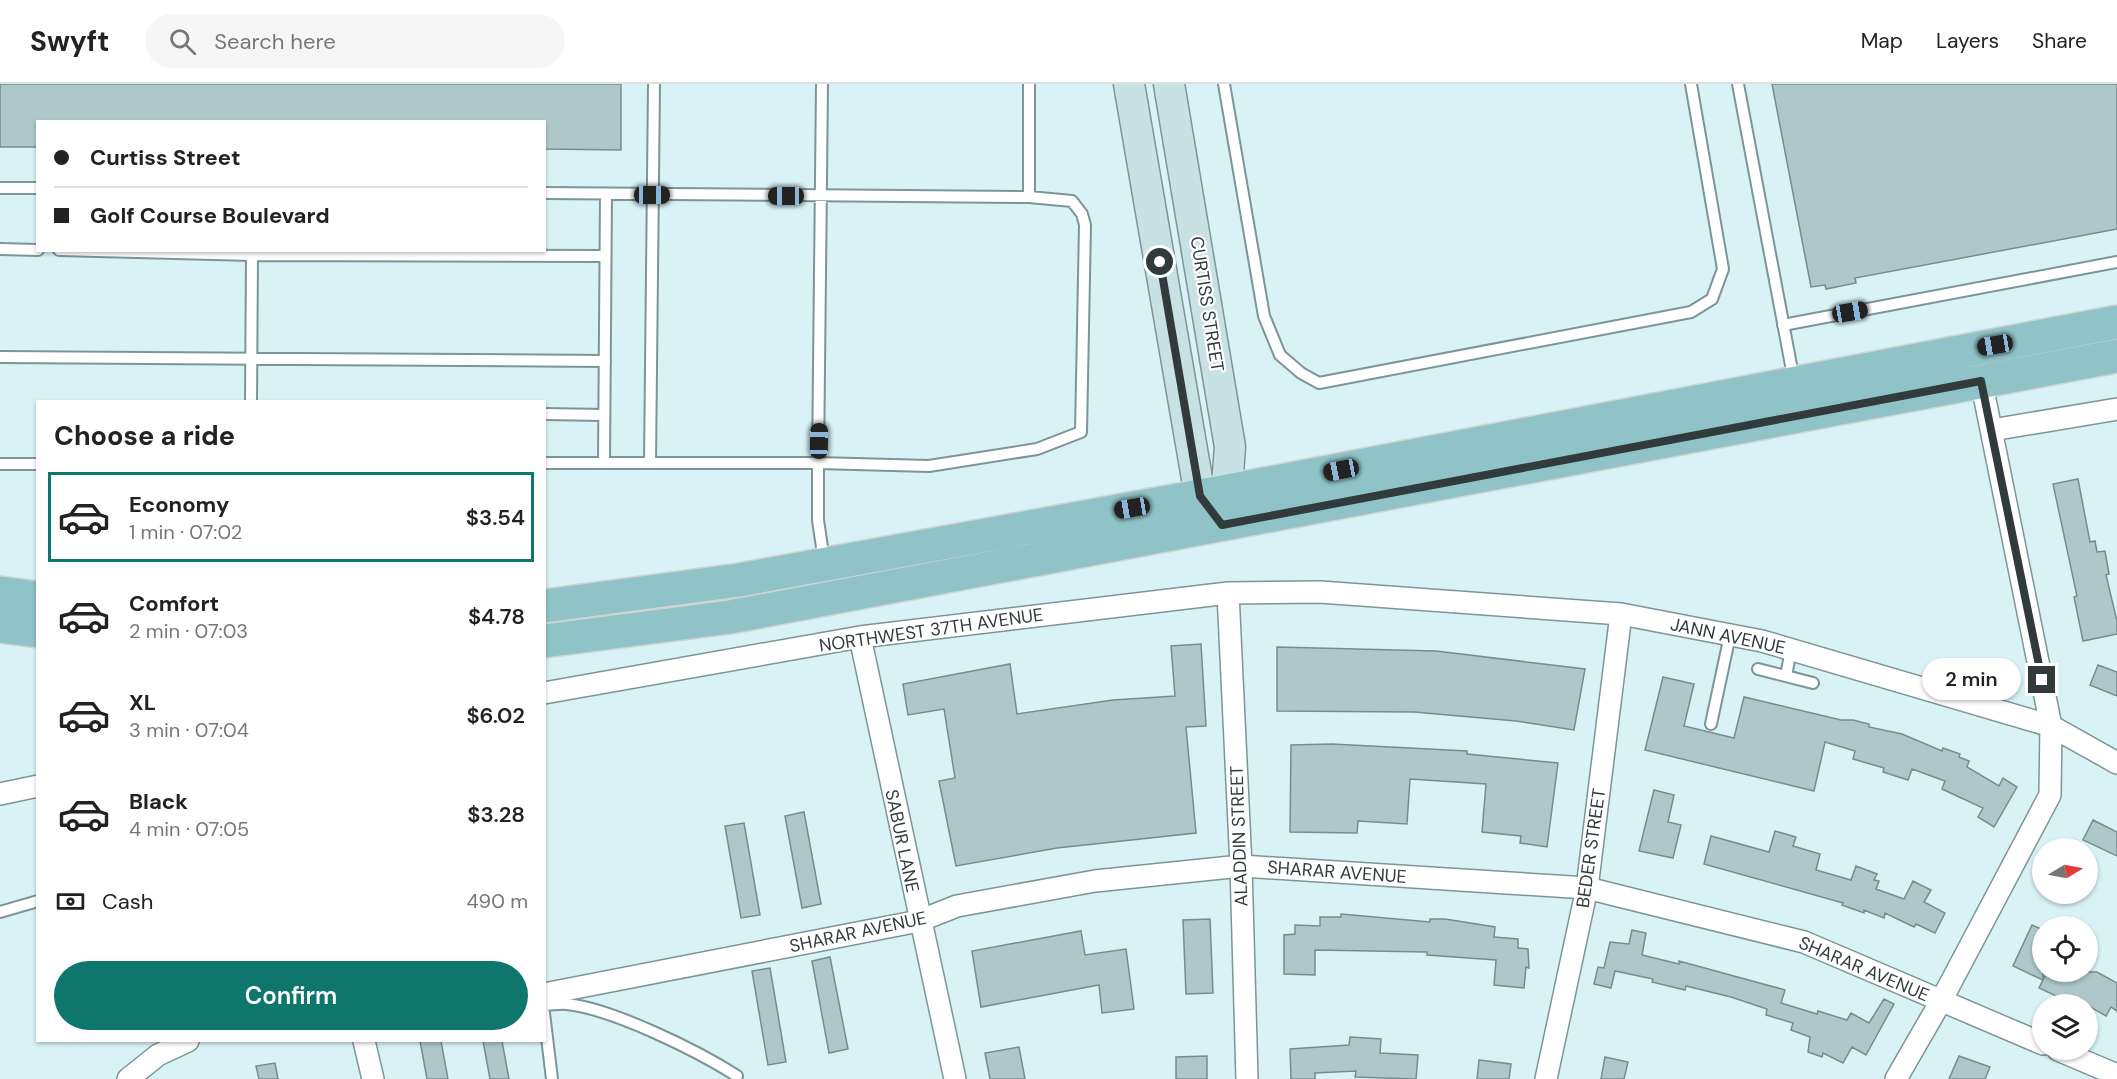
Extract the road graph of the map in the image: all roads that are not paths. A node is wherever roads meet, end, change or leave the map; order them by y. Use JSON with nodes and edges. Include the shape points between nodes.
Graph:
{"nodes":[{"id":1,"x":654,"y":84,"type":"edge"},
{"id":2,"x":822,"y":84,"type":"edge"},
{"id":3,"x":1029,"y":84,"type":"edge"},
{"id":4,"x":1129,"y":84,"type":"edge"},
{"id":5,"x":1169,"y":84,"type":"edge"},
{"id":6,"x":1224,"y":84,"type":"edge"},
{"id":7,"x":1691,"y":84,"type":"edge"},
{"id":8,"x":1738,"y":84,"type":"edge"},
{"id":9,"x":0,"y":188,"type":"edge"},
{"id":10,"x":36,"y":188,"type":"edge"},
{"id":11,"x":546,"y":193,"type":"edge"},
{"id":12,"x":606,"y":194,"type":"junction"},
{"id":13,"x":652,"y":195,"type":"junction"},
{"id":14,"x":822,"y":196,"type":"junction"},
{"id":15,"x":1029,"y":197,"type":"junction"},
{"id":16,"x":0,"y":249,"type":"edge"},
{"id":17,"x":36,"y":250,"type":"edge"},
{"id":18,"x":137,"y":252,"type":"edge"},
{"id":19,"x":252,"y":255,"type":"junction"},
{"id":20,"x":605,"y":256,"type":"junction"},
{"id":21,"x":2117,"y":262,"type":"edge"},
{"id":22,"x":2117,"y":322,"type":"edge"},
{"id":23,"x":1783,"y":325,"type":"junction"},
{"id":24,"x":1975,"y":348,"type":"junction"},
{"id":25,"x":2117,"y":356,"type":"edge"},
{"id":26,"x":0,"y":357,"type":"edge"},
{"id":27,"x":251,"y":358,"type":"junction"},
{"id":28,"x":604,"y":361,"type":"junction"},
{"id":29,"x":1981,"y":381,"type":"junction"},
{"id":30,"x":1794,"y":383,"type":"junction"},
{"id":31,"x":251,"y":400,"type":"edge"},
{"id":32,"x":2117,"y":409,"type":"edge"},
{"id":33,"x":546,"y":414,"type":"edge"},
{"id":34,"x":604,"y":415,"type":"junction"},
{"id":35,"x":1992,"y":430,"type":"junction"},
{"id":36,"x":604,"y":463,"type":"junction"},
{"id":37,"x":650,"y":463,"type":"junction"},
{"id":38,"x":818,"y":463,"type":"junction"},
{"id":39,"x":0,"y":464,"type":"edge"},
{"id":40,"x":36,"y":464,"type":"edge"},
{"id":41,"x":546,"y":464,"type":"edge"},
{"id":42,"x":1214,"y":494,"type":"junction"},
{"id":43,"x":1222,"y":525,"type":"junction"},
{"id":44,"x":824,"y":565,"type":"junction"},
{"id":45,"x":1228,"y":592,"type":"junction"},
{"id":46,"x":1320,"y":592,"type":"joint"},
{"id":47,"x":0,"y":593,"type":"edge"},
{"id":48,"x":36,"y":598,"type":"edge"},
{"id":49,"x":546,"y":606,"type":"edge"},
{"id":50,"x":1621,"y":614,"type":"junction"},
{"id":51,"x":0,"y":626,"type":"edge"},
{"id":52,"x":36,"y":631,"type":"edge"},
{"id":53,"x":1730,"y":635,"type":"junction"},
{"id":54,"x":860,"y":637,"type":"junction"},
{"id":55,"x":546,"y":641,"type":"edge"},
{"id":56,"x":1791,"y":650,"type":"junction"},
{"id":57,"x":1758,"y":669,"type":"dead end"},
{"id":58,"x":1786,"y":676,"type":"junction"},
{"id":59,"x":1814,"y":683,"type":"dead end"},
{"id":60,"x":546,"y":693,"type":"edge"},
{"id":61,"x":1711,"y":724,"type":"dead end"},
{"id":62,"x":2051,"y":726,"type":"junction"},
{"id":63,"x":2117,"y":763,"type":"edge"},
{"id":64,"x":36,"y":786,"type":"edge"},
{"id":65,"x":0,"y":794,"type":"edge"},
{"id":66,"x":1241,"y":866,"type":"junction"},
{"id":67,"x":1587,"y":888,"type":"junction"},
{"id":68,"x":36,"y":902,"type":"edge"},
{"id":69,"x":0,"y":912,"type":"edge"},
{"id":70,"x":919,"y":921,"type":"junction"},
{"id":71,"x":546,"y":994,"type":"edge"},
{"id":72,"x":1941,"y":1001,"type":"junction"},
{"id":73,"x":546,"y":1005,"type":"edge"},
{"id":74,"x":546,"y":1030,"type":"edge"},
{"id":75,"x":2032,"y":1039,"type":"edge"},
{"id":76,"x":186,"y":1042,"type":"edge"},
{"id":77,"x":364,"y":1042,"type":"edge"},
{"id":78,"x":2082,"y":1060,"type":"edge"},
{"id":79,"x":2117,"y":1075,"type":"edge"},
{"id":80,"x":737,"y":1076,"type":"dead end"},
{"id":81,"x":128,"y":1079,"type":"edge"},
{"id":82,"x":373,"y":1079,"type":"edge"},
{"id":83,"x":552,"y":1079,"type":"edge"},
{"id":84,"x":955,"y":1079,"type":"edge"},
{"id":85,"x":1247,"y":1079,"type":"edge"},
{"id":86,"x":1546,"y":1079,"type":"edge"},
{"id":87,"x":1896,"y":1079,"type":"edge"}],
"edges":[{"from":1,"to":13,"type":"lane"},
{"from":2,"to":14,"type":"lane"},
{"from":3,"to":15,"type":"lane"},
{"from":4,"to":42,"type":"street","name":"CURTISS STREET"},
{"from":5,"to":42,"type":"street","name":"CURTISS STREET","via":[[1230,447]]},
{"from":6,"to":7,"type":"lane","via":[[1264,316],[1280,355],[1319,383],[1691,312],[1712,299],[1723,269]]},
{"from":8,"to":23,"type":"lane"},
{"from":9,"to":10,"type":"lane"},
{"from":11,"to":12,"type":"lane"},
{"from":12,"to":13,"type":"lane"},
{"from":12,"to":20,"type":"lane"},
{"from":13,"to":14,"type":"lane"},
{"from":13,"to":37,"type":"lane"},
{"from":14,"to":15,"type":"lane"},
{"from":14,"to":38,"type":"lane"},
{"from":15,"to":38,"type":"lane","via":[[1072,201],[1085,225],[1081,432],[1037,449],[929,466]]},
{"from":16,"to":17,"type":"lane"},
{"from":18,"to":19,"type":"lane"},
{"from":19,"to":20,"type":"lane"},
{"from":19,"to":27,"type":"lane"},
{"from":20,"to":28,"type":"lane"},
{"from":21,"to":23,"type":"lane"},
{"from":22,"to":24,"type":"main road"},
{"from":23,"to":30,"type":"lane"},
{"from":24,"to":29,"type":"street"},
{"from":24,"to":30,"type":"main road"},
{"from":25,"to":29,"type":"main road"},
{"from":26,"to":27,"type":"lane"},
{"from":27,"to":28,"type":"lane"},
{"from":27,"to":31,"type":"lane"},
{"from":28,"to":34,"type":"lane"},
{"from":29,"to":35,"type":"street"},
{"from":29,"to":43,"type":"main road"},
{"from":30,"to":42,"type":"main road"},
{"from":32,"to":35,"type":"street"},
{"from":33,"to":34,"type":"lane"},
{"from":34,"to":36,"type":"lane"},
{"from":35,"to":62,"type":"street"},
{"from":36,"to":37,"type":"lane"},
{"from":36,"to":41,"type":"lane"},
{"from":37,"to":38,"type":"lane"},
{"from":38,"to":44,"type":"lane","via":[[818,520]]},
{"from":39,"to":40,"type":"lane"},
{"from":42,"to":43,"type":"street","name":"CURTISS STREET"},
{"from":42,"to":44,"type":"main road"},
{"from":43,"to":55,"type":"main road","via":[[730,617]]},
{"from":44,"to":49,"type":"main road"},
{"from":45,"to":46,"type":"street","name":"NORTHWEST 37TH AVENUE"},
{"from":45,"to":54,"type":"street","name":"NORTHWEST 37TH AVENUE"},
{"from":45,"to":66,"type":"street","name":"ALADDIN STREET"},
{"from":46,"to":50,"type":"street","name":"JANN AVENUE"},
{"from":47,"to":48,"type":"main road"},
{"from":50,"to":53,"type":"street","name":"JANN AVENUE"},
{"from":50,"to":67,"type":"street","name":"BEDER STREET"},
{"from":51,"to":52,"type":"main road"},
{"from":53,"to":56,"type":"street","name":"JANN AVENUE"},
{"from":53,"to":61,"type":"lane"},
{"from":54,"to":60,"type":"street","name":"NORTHWEST 37TH AVENUE"},
{"from":54,"to":70,"type":"street","name":"SABUR LANE"},
{"from":56,"to":58,"type":"lane"},
{"from":56,"to":62,"type":"street","name":"JANN AVENUE"},
{"from":57,"to":58,"type":"lane"},
{"from":58,"to":59,"type":"lane"},
{"from":62,"to":63,"type":"street","name":"JANN AVENUE"},
{"from":62,"to":72,"type":"street","via":[[2050,795]]},
{"from":64,"to":65,"type":"street"},
{"from":66,"to":67,"type":"street","name":"SHARAR AVENUE"},
{"from":66,"to":70,"type":"street","name":"SHARAR AVENUE","via":[[1095,881],[957,906]]},
{"from":66,"to":85,"type":"street","name":"ALADDIN STREET"},
{"from":67,"to":72,"type":"street","name":"SHARAR AVENUE","via":[[1804,942]]},
{"from":67,"to":86,"type":"street","name":"BEDER STREET"},
{"from":68,"to":69,"type":"lane"},
{"from":70,"to":71,"type":"street","name":"SHARAR AVENUE"},
{"from":70,"to":84,"type":"street","name":"SABUR LANE"},
{"from":72,"to":75,"type":"street","name":"SHARAR AVENUE"},
{"from":72,"to":87,"type":"street"},
{"from":73,"to":80,"type":"lane","via":[[566,1003],[596,1010],[657,1034]]},
{"from":74,"to":83,"type":"lane"},
{"from":76,"to":81,"type":"street","via":[[158,1055]]},
{"from":77,"to":82,"type":"street"},
{"from":78,"to":79,"type":"street"}]}
